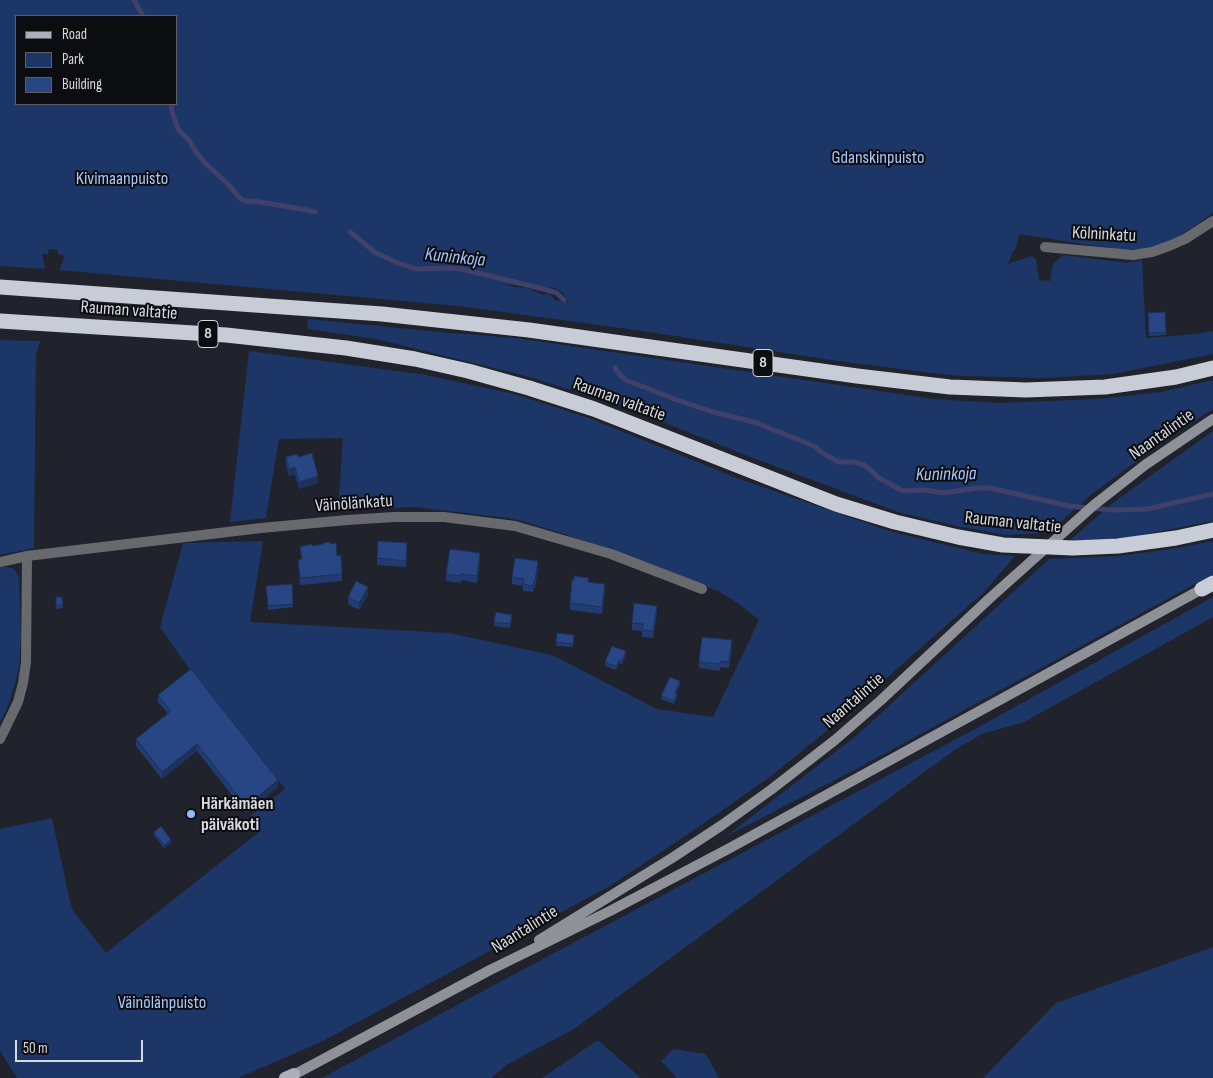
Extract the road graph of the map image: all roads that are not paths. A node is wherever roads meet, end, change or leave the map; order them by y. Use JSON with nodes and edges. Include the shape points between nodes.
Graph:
{"nodes":[{"id":1,"x":1213,"y":221,"type":"edge"},
{"id":2,"x":1045,"y":247,"type":"dead end"},
{"id":3,"x":0,"y":287,"type":"edge"},
{"id":4,"x":0,"y":321,"type":"edge"},
{"id":5,"x":1213,"y":368,"type":"edge"},
{"id":6,"x":1213,"y":419,"type":"edge"},
{"id":7,"x":1213,"y":530,"type":"edge"},
{"id":8,"x":27,"y":556,"type":"junction"},
{"id":9,"x":0,"y":562,"type":"edge"},
{"id":10,"x":1207,"y":586,"type":"edge"},
{"id":11,"x":702,"y":589,"type":"dead end"},
{"id":12,"x":0,"y":740,"type":"edge"},
{"id":13,"x":490,"y":970,"type":"junction"},
{"id":14,"x":289,"y":1077,"type":"edge"}],
"edges":[{"from":1,"to":2,"type":"street","name":"Kölninkatu","via":[[1169,246],[1133,255]]},
{"from":3,"to":5,"type":"highway","name":"Rauman valtatie","number":"8","via":[[382,314],[510,328],[950,388],[1105,387]]},
{"from":4,"to":7,"type":"highway","name":"Rauman valtatie","number":"8","via":[[226,335],[346,348],[441,365],[594,409],[836,504],[958,537],[1003,544],[1072,548],[1118,546]]},
{"from":6,"to":13,"type":"main road","name":"Naantalintie","via":[[1145,465],[1094,505],[873,707],[772,789],[672,858]]},
{"from":8,"to":9,"type":"street","name":"Väinölänkatu"},
{"from":8,"to":11,"type":"street","name":"Väinölänkatu","via":[[347,520],[444,518],[515,526],[611,554]]},
{"from":8,"to":12,"type":"street","via":[[23,683]]},
{"from":10,"to":13,"type":"main road","name":"Naantalintie","via":[[711,858]]},
{"from":13,"to":14,"type":"main road","name":"Naantalintie"}]}
